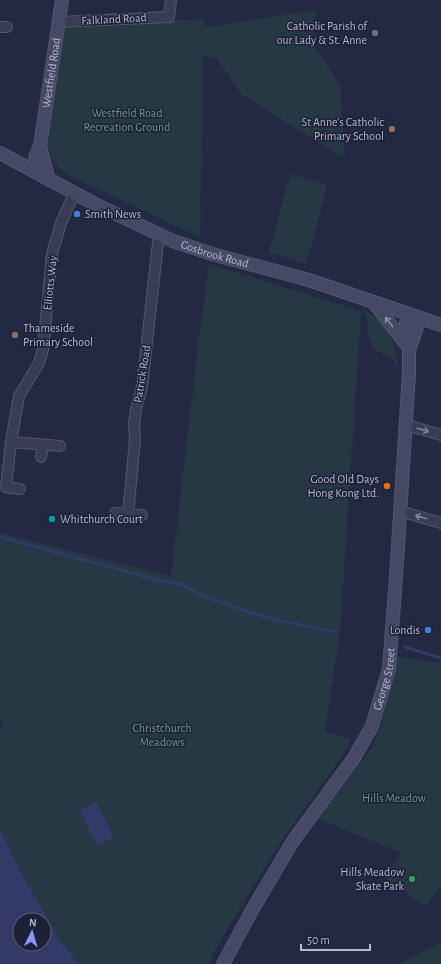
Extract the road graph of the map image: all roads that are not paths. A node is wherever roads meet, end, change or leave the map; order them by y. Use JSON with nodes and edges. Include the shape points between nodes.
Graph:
{"nodes":[{"id":1,"x":62,"y":0,"type":"edge"},
{"id":2,"x":171,"y":0,"type":"edge"},
{"id":3,"x":59,"y":22,"type":"junction"},
{"id":4,"x":40,"y":146,"type":"junction"},
{"id":5,"x":0,"y":153,"type":"edge"},
{"id":6,"x":33,"y":171,"type":"junction"},
{"id":7,"x":49,"y":180,"type":"junction"},
{"id":8,"x":74,"y":194,"type":"junction"},
{"id":9,"x":159,"y":234,"type":"junction"},
{"id":10,"x":373,"y":302,"type":"junction"},
{"id":11,"x":408,"y":314,"type":"junction"},
{"id":12,"x":420,"y":318,"type":"junction"},
{"id":13,"x":441,"y":326,"type":"edge"},
{"id":14,"x":407,"y":347,"type":"junction"},
{"id":15,"x":406,"y":425,"type":"junction"},
{"id":16,"x":441,"y":435,"type":"edge"},
{"id":17,"x":11,"y":442,"type":"junction"},
{"id":18,"x":43,"y":445,"type":"junction"},
{"id":19,"x":60,"y":446,"type":"dead end"},
{"id":20,"x":41,"y":457,"type":"dead end"},
{"id":21,"x":3,"y":487,"type":"edge"},
{"id":22,"x":20,"y":489,"type":"dead end"},
{"id":23,"x":400,"y":511,"type":"junction"},
{"id":24,"x":115,"y":512,"type":"dead end"},
{"id":25,"x":128,"y":514,"type":"junction"},
{"id":26,"x":142,"y":515,"type":"dead end"},
{"id":27,"x":441,"y":523,"type":"edge"},
{"id":28,"x":223,"y":964,"type":"edge"}],
"edges":[{"from":1,"to":3,"type":"main road","name":"Westfield Road"},
{"from":2,"to":3,"type":"street","name":"Falkland Road","via":[[169,16]]},
{"from":3,"to":4,"type":"main road","name":"Westfield Road"},
{"from":4,"to":6,"type":"main road","name":"Westfield Road"},
{"from":4,"to":7,"type":"main road","name":"Westfield Road"},
{"from":5,"to":6,"type":"main road","name":"Gosbrook Road"},
{"from":6,"to":7,"type":"main road","name":"Gosbrook Road"},
{"from":7,"to":8,"type":"main road","name":"Gosbrook Road"},
{"from":8,"to":9,"type":"main road","name":"Gosbrook Road"},
{"from":8,"to":17,"type":"street","name":"Elliotts Way","via":[[61,223],[52,254],[43,349],[39,363],[19,396]]},
{"from":9,"to":10,"type":"main road","name":"Gosbrook Road","via":[[212,254],[302,278]]},
{"from":9,"to":25,"type":"street","name":"Patrick Road","via":[[142,387],[134,424],[135,440]]},
{"from":10,"to":11,"type":"main road","name":"Gosbrook Road"},
{"from":14,"to":10,"type":"main road","one_way":true},
{"from":11,"to":12,"type":"main road","name":"Gosbrook Road"},
{"from":11,"to":14,"type":"main road","name":"George Street","via":[[404,332]]},
{"from":12,"to":13,"type":"main road","name":"Gosbrook Road"},
{"from":12,"to":14,"type":"main road","name":"George Street"},
{"from":14,"to":15,"type":"main road","name":"George Street"},
{"from":15,"to":16,"type":"street","one_way":true},
{"from":15,"to":23,"type":"main road","name":"George Street"},
{"from":17,"to":18,"type":"street"},
{"from":17,"to":21,"type":"street","name":"Elliotts Way"},
{"from":18,"to":19,"type":"street"},
{"from":18,"to":20,"type":"street"},
{"from":21,"to":22,"type":"street","name":"Elliotts Way"},
{"from":27,"to":23,"type":"street","one_way":true},
{"from":23,"to":28,"type":"main road","name":"George Street","via":[[388,669],[372,726],[354,758],[293,841]]},
{"from":24,"to":25,"type":"street"},
{"from":25,"to":26,"type":"street"}]}
